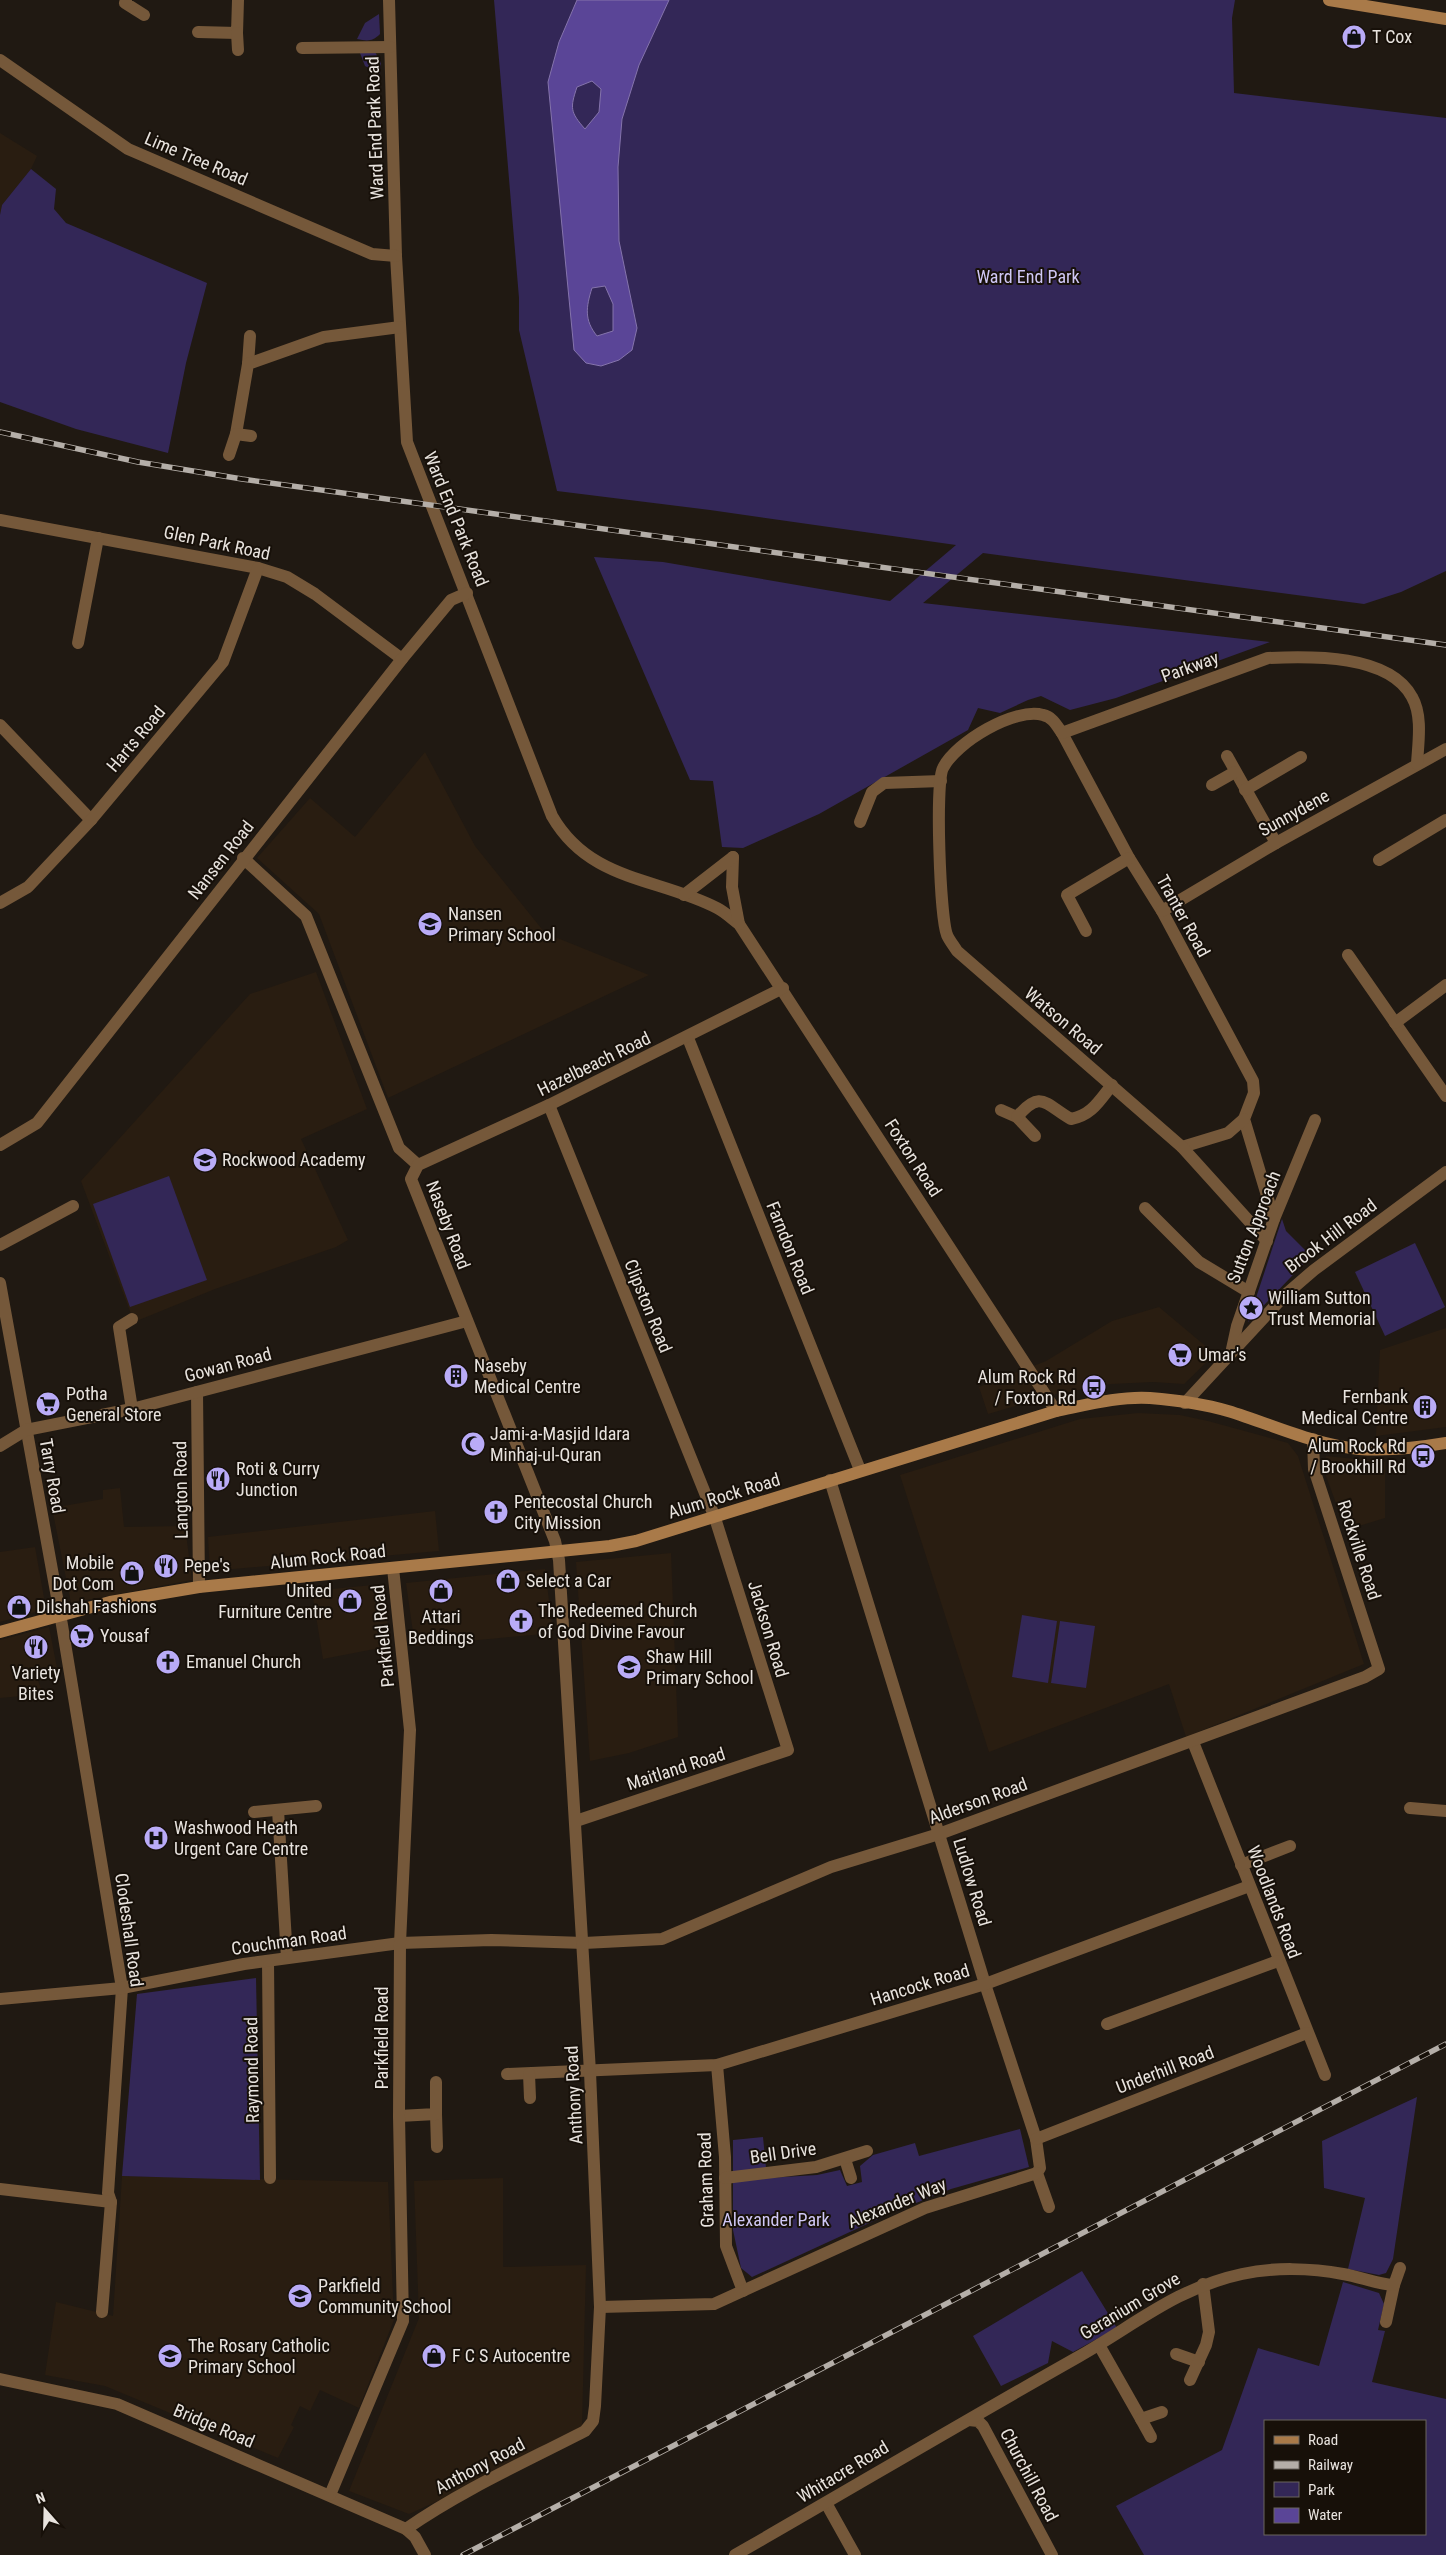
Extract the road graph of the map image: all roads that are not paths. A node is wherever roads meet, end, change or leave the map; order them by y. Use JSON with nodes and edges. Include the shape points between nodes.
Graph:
{"nodes":[{"id":1,"x":238,"y":0,"type":"edge"},
{"id":2,"x":389,"y":0,"type":"edge"},
{"id":3,"x":1329,"y":0,"type":"edge"},
{"id":4,"x":122,"y":1,"type":"edge"},
{"id":5,"x":144,"y":15,"type":"dead end"},
{"id":6,"x":1446,"y":19,"type":"edge"},
{"id":7,"x":198,"y":32,"type":"dead end"},
{"id":8,"x":237,"y":33,"type":"junction"},
{"id":9,"x":390,"y":47,"type":"junction"},
{"id":10,"x":302,"y":48,"type":"dead end"},
{"id":11,"x":238,"y":50,"type":"dead end"},
{"id":12,"x":0,"y":60,"type":"edge"},
{"id":13,"x":396,"y":256,"type":"junction"},
{"id":14,"x":400,"y":327,"type":"junction"},
{"id":15,"x":250,"y":336,"type":"dead end"},
{"id":16,"x":248,"y":364,"type":"junction"},
{"id":17,"x":236,"y":434,"type":"junction"},
{"id":18,"x":251,"y":436,"type":"dead end"},
{"id":19,"x":229,"y":454,"type":"dead end"},
{"id":20,"x":0,"y":520,"type":"edge"},
{"id":21,"x":98,"y":538,"type":"junction"},
{"id":22,"x":258,"y":568,"type":"junction"},
{"id":23,"x":467,"y":593,"type":"junction"},
{"id":24,"x":78,"y":643,"type":"dead end"},
{"id":25,"x":402,"y":659,"type":"junction"},
{"id":26,"x":0,"y":725,"type":"edge"},
{"id":27,"x":1062,"y":733,"type":"junction"},
{"id":28,"x":1446,"y":749,"type":"edge"},
{"id":29,"x":1227,"y":756,"type":"dead end"},
{"id":30,"x":1301,"y":757,"type":"dead end"},
{"id":31,"x":1417,"y":764,"type":"junction"},
{"id":32,"x":1235,"y":772,"type":"junction"},
{"id":33,"x":941,"y":781,"type":"junction"},
{"id":34,"x":1212,"y":785,"type":"dead end"},
{"id":35,"x":1245,"y":790,"type":"junction"},
{"id":36,"x":91,"y":820,"type":"junction"},
{"id":37,"x":1446,"y":820,"type":"edge"},
{"id":38,"x":860,"y":822,"type":"dead end"},
{"id":39,"x":1276,"y":843,"type":"junction"},
{"id":40,"x":243,"y":858,"type":"junction"},
{"id":41,"x":1129,"y":858,"type":"junction"},
{"id":42,"x":1379,"y":860,"type":"dead end"},
{"id":43,"x":684,"y":895,"type":"junction"},
{"id":44,"x":0,"y":903,"type":"edge"},
{"id":45,"x":1162,"y":911,"type":"junction"},
{"id":46,"x":739,"y":924,"type":"junction"},
{"id":47,"x":1086,"y":931,"type":"dead end"},
{"id":48,"x":1348,"y":955,"type":"dead end"},
{"id":49,"x":1446,"y":985,"type":"edge"},
{"id":50,"x":783,"y":988,"type":"junction"},
{"id":51,"x":1396,"y":1023,"type":"junction"},
{"id":52,"x":688,"y":1038,"type":"junction"},
{"id":53,"x":1112,"y":1085,"type":"junction"},
{"id":54,"x":1446,"y":1096,"type":"edge"},
{"id":55,"x":549,"y":1105,"type":"junction"},
{"id":56,"x":1002,"y":1110,"type":"dead end"},
{"id":57,"x":1017,"y":1117,"type":"junction"},
{"id":58,"x":1244,"y":1119,"type":"junction"},
{"id":59,"x":1315,"y":1120,"type":"dead end"},
{"id":60,"x":1034,"y":1136,"type":"dead end"},
{"id":61,"x":0,"y":1145,"type":"edge"},
{"id":62,"x":1182,"y":1147,"type":"junction"},
{"id":63,"x":418,"y":1165,"type":"junction"},
{"id":64,"x":1446,"y":1172,"type":"edge"},
{"id":65,"x":74,"y":1206,"type":"dead end"},
{"id":66,"x":1145,"y":1208,"type":"dead end"},
{"id":67,"x":1274,"y":1219,"type":"junction"},
{"id":68,"x":1267,"y":1241,"type":"junction"},
{"id":69,"x":0,"y":1245,"type":"edge"},
{"id":70,"x":0,"y":1284,"type":"edge"},
{"id":71,"x":1249,"y":1292,"type":"junction"},
{"id":72,"x":132,"y":1319,"type":"dead end"},
{"id":73,"x":467,"y":1321,"type":"junction"},
{"id":74,"x":1232,"y":1349,"type":"junction"},
{"id":75,"x":197,"y":1392,"type":"junction"},
{"id":76,"x":1185,"y":1403,"type":"junction"},
{"id":77,"x":132,"y":1408,"type":"junction"},
{"id":78,"x":1056,"y":1411,"type":"junction"},
{"id":79,"x":26,"y":1430,"type":"junction"},
{"id":80,"x":1313,"y":1440,"type":"junction"},
{"id":81,"x":1446,"y":1443,"type":"edge"},
{"id":82,"x":0,"y":1446,"type":"edge"},
{"id":83,"x":860,"y":1470,"type":"junction"},
{"id":84,"x":830,"y":1480,"type":"junction"},
{"id":85,"x":715,"y":1518,"type":"junction"},
{"id":86,"x":557,"y":1550,"type":"junction"},
{"id":87,"x":393,"y":1568,"type":"junction"},
{"id":88,"x":199,"y":1586,"type":"junction"},
{"id":89,"x":59,"y":1616,"type":"junction"},
{"id":90,"x":0,"y":1632,"type":"edge"},
{"id":91,"x":1378,"y":1669,"type":"joint"},
{"id":92,"x":1193,"y":1742,"type":"junction"},
{"id":93,"x":788,"y":1750,"type":"joint"},
{"id":94,"x":316,"y":1806,"type":"dead end"},
{"id":95,"x":1410,"y":1808,"type":"dead end"},
{"id":96,"x":278,"y":1810,"type":"junction"},
{"id":97,"x":1446,"y":1810,"type":"edge"},
{"id":98,"x":254,"y":1812,"type":"dead end"},
{"id":99,"x":576,"y":1821,"type":"junction"},
{"id":100,"x":939,"y":1834,"type":"junction"},
{"id":101,"x":1290,"y":1846,"type":"dead end"},
{"id":102,"x":1241,"y":1865,"type":"junction"},
{"id":103,"x":1248,"y":1886,"type":"junction"},
{"id":104,"x":400,"y":1943,"type":"junction"},
{"id":105,"x":584,"y":1944,"type":"junction"},
{"id":106,"x":287,"y":1958,"type":"junction"},
{"id":107,"x":268,"y":1961,"type":"junction"},
{"id":108,"x":1278,"y":1961,"type":"junction"},
{"id":109,"x":985,"y":1984,"type":"junction"},
{"id":110,"x":122,"y":1988,"type":"junction"},
{"id":111,"x":0,"y":1999,"type":"edge"},
{"id":112,"x":1108,"y":2024,"type":"dead end"},
{"id":113,"x":1307,"y":2033,"type":"junction"},
{"id":114,"x":717,"y":2065,"type":"junction"},
{"id":115,"x":590,"y":2072,"type":"junction"},
{"id":116,"x":507,"y":2074,"type":"dead end"},
{"id":117,"x":529,"y":2074,"type":"junction"},
{"id":118,"x":1325,"y":2075,"type":"dead end"},
{"id":119,"x":436,"y":2082,"type":"dead end"},
{"id":120,"x":530,"y":2098,"type":"dead end"},
{"id":121,"x":436,"y":2114,"type":"junction"},
{"id":122,"x":399,"y":2116,"type":"junction"},
{"id":123,"x":1036,"y":2139,"type":"junction"},
{"id":124,"x":437,"y":2147,"type":"dead end"},
{"id":125,"x":867,"y":2151,"type":"dead end"},
{"id":126,"x":845,"y":2160,"type":"junction"},
{"id":127,"x":1037,"y":2172,"type":"junction"},
{"id":128,"x":270,"y":2178,"type":"dead end"},
{"id":129,"x":725,"y":2178,"type":"junction"},
{"id":130,"x":850,"y":2178,"type":"dead end"},
{"id":131,"x":0,"y":2189,"type":"edge"},
{"id":132,"x":111,"y":2202,"type":"junction"},
{"id":133,"x":1049,"y":2206,"type":"dead end"},
{"id":134,"x":1400,"y":2268,"type":"dead end"},
{"id":135,"x":1202,"y":2284,"type":"junction"},
{"id":136,"x":1394,"y":2285,"type":"junction"},
{"id":137,"x":743,"y":2290,"type":"junction"},
{"id":138,"x":600,"y":2307,"type":"junction"},
{"id":139,"x":102,"y":2312,"type":"dead end"},
{"id":140,"x":1386,"y":2322,"type":"dead end"},
{"id":141,"x":1100,"y":2345,"type":"junction"},
{"id":142,"x":1176,"y":2354,"type":"dead end"},
{"id":143,"x":1199,"y":2362,"type":"junction"},
{"id":144,"x":0,"y":2379,"type":"edge"},
{"id":145,"x":1190,"y":2380,"type":"dead end"},
{"id":146,"x":1162,"y":2412,"type":"dead end"},
{"id":147,"x":1141,"y":2419,"type":"junction"},
{"id":148,"x":969,"y":2420,"type":"junction"},
{"id":149,"x":1151,"y":2438,"type":"dead end"},
{"id":150,"x":330,"y":2495,"type":"junction"},
{"id":151,"x":826,"y":2503,"type":"junction"},
{"id":152,"x":411,"y":2533,"type":"junction"},
{"id":153,"x":425,"y":2555,"type":"edge"},
{"id":154,"x":735,"y":2555,"type":"edge"},
{"id":155,"x":855,"y":2555,"type":"edge"},
{"id":156,"x":1052,"y":2555,"type":"edge"}],
"edges":[{"from":1,"to":8,"type":"street"},
{"from":2,"to":9,"type":"street","name":"Ward End Park Road"},
{"from":3,"to":6,"type":"street"},
{"from":4,"to":5,"type":"street"},
{"from":7,"to":8,"type":"street"},
{"from":8,"to":11,"type":"street"},
{"from":9,"to":10,"type":"street"},
{"from":9,"to":13,"type":"street","name":"Ward End Park Road"},
{"from":12,"to":13,"type":"street","name":"Lime Tree Road","via":[[128,149],[372,254]]},
{"from":13,"to":14,"type":"street","name":"Ward End Park Road"},
{"from":14,"to":16,"type":"street","via":[[324,337]]},
{"from":14,"to":23,"type":"street","name":"Ward End Park Road","via":[[407,442]]},
{"from":15,"to":16,"type":"street"},
{"from":16,"to":17,"type":"street"},
{"from":17,"to":18,"type":"street"},
{"from":17,"to":19,"type":"street"},
{"from":20,"to":21,"type":"street","name":"Glen Park Road"},
{"from":21,"to":22,"type":"street","name":"Glen Park Road"},
{"from":21,"to":24,"type":"street"},
{"from":22,"to":25,"type":"street","name":"Glen Park Road","via":[[287,577],[315,594]]},
{"from":22,"to":36,"type":"street","name":"Harts Road","via":[[223,662]]},
{"from":23,"to":25,"type":"street","name":"Nansen Road","via":[[451,600]]},
{"from":23,"to":43,"type":"street","name":"Ward End Park Road","via":[[559,829],[592,860],[614,872]]},
{"from":25,"to":40,"type":"street","name":"Nansen Road"},
{"from":26,"to":36,"type":"street"},
{"from":27,"to":31,"type":"street","name":"Parkway","via":[[1268,658],[1321,658],[1351,661],[1384,670],[1397,678],[1413,697],[1418,721]]},
{"from":27,"to":33,"type":"street","via":[[1053,720],[1044,715],[1030,714],[989,728],[951,755],[942,769]]},
{"from":27,"to":41,"type":"street","name":"Tranter Road"},
{"from":28,"to":31,"type":"street","name":"Sunnydene"},
{"from":29,"to":32,"type":"street"},
{"from":30,"to":35,"type":"street"},
{"from":31,"to":39,"type":"street","name":"Sunnydene"},
{"from":32,"to":34,"type":"street"},
{"from":32,"to":35,"type":"street"},
{"from":33,"to":38,"type":"street","via":[[884,783],[872,792]]},
{"from":33,"to":53,"type":"street","name":"Watson Road","via":[[942,912],[947,936],[957,951],[983,975]]},
{"from":35,"to":39,"type":"street"},
{"from":36,"to":44,"type":"street","name":"Harts Road","via":[[28,887]]},
{"from":37,"to":42,"type":"street"},
{"from":39,"to":45,"type":"street","name":"Sunnydene"},
{"from":40,"to":61,"type":"street","name":"Nansen Road","via":[[37,1123]]},
{"from":40,"to":63,"type":"street","name":"Naseby Road","via":[[306,916],[399,1148]]},
{"from":41,"to":45,"type":"street","name":"Tranter Road"},
{"from":41,"to":47,"type":"street","via":[[1067,895]]},
{"from":43,"to":46,"type":"street","name":"Ward End Park Road","via":[[718,909]]},
{"from":43,"to":46,"type":"street","via":[[733,857],[732,887]]},
{"from":45,"to":58,"type":"street","name":"Tranter Road","via":[[1253,1081],[1254,1094]]},
{"from":46,"to":50,"type":"street","name":"Foxton Road"},
{"from":48,"to":51,"type":"street"},
{"from":49,"to":51,"type":"street"},
{"from":50,"to":52,"type":"street","name":"Hazelbeach Road"},
{"from":50,"to":78,"type":"street","name":"Foxton Road"},
{"from":51,"to":54,"type":"street"},
{"from":52,"to":55,"type":"street","name":"Hazelbeach Road"},
{"from":52,"to":83,"type":"street","name":"Farndon Road"},
{"from":53,"to":57,"type":"street","via":[[1092,1111],[1082,1116],[1071,1118],[1047,1102],[1037,1100],[1029,1103]]},
{"from":53,"to":62,"type":"street","name":"Watson Road"},
{"from":55,"to":63,"type":"street","name":"Hazelbeach Road"},
{"from":55,"to":85,"type":"street","name":"Clipston Road"},
{"from":56,"to":57,"type":"street"},
{"from":57,"to":60,"type":"street"},
{"from":58,"to":62,"type":"street","via":[[1228,1133]]},
{"from":58,"to":67,"type":"street"},
{"from":59,"to":67,"type":"street","name":"Sutton Approach"},
{"from":62,"to":68,"type":"street","name":"Watson Road"},
{"from":63,"to":73,"type":"street","name":"Naseby Road","via":[[411,1178]]},
{"from":64,"to":74,"type":"street","name":"Brook Hill Road","via":[[1314,1270],[1285,1294]]},
{"from":65,"to":69,"type":"street"},
{"from":66,"to":71,"type":"street","via":[[1200,1262]]},
{"from":67,"to":68,"type":"street","name":"Sutton Approach"},
{"from":68,"to":71,"type":"street","name":"Sutton Approach"},
{"from":70,"to":79,"type":"street","name":"Tarry Road"},
{"from":71,"to":74,"type":"street","name":"Sutton Approach","via":[[1236,1326]]},
{"from":72,"to":77,"type":"street","via":[[119,1327]]},
{"from":73,"to":75,"type":"street","name":"Gowan Road"},
{"from":73,"to":86,"type":"street","name":"Naseby Road"},
{"from":74,"to":76,"type":"street","name":"Brook Hill Road"},
{"from":75,"to":77,"type":"street","name":"Gowan Road"},
{"from":75,"to":88,"type":"street","name":"Langton Road"},
{"from":76,"to":78,"type":"street","name":"Alum Rock Road","via":[[1148,1398],[1094,1403]]},
{"from":76,"to":80,"type":"street","name":"Alum Rock Road","via":[[1226,1410]]},
{"from":77,"to":79,"type":"street","name":"Gowan Road"},
{"from":78,"to":83,"type":"street","name":"Alum Rock Road"},
{"from":79,"to":82,"type":"street","name":"Gowan Road"},
{"from":79,"to":89,"type":"street","name":"Tarry Road"},
{"from":80,"to":81,"type":"street","name":"Alum Rock Road","via":[[1358,1449],[1405,1450]]},
{"from":80,"to":91,"type":"street","name":"Rockville Road","via":[[1314,1469]]},
{"from":83,"to":84,"type":"street","name":"Alum Rock Road"},
{"from":84,"to":85,"type":"street","name":"Alum Rock Road"},
{"from":84,"to":100,"type":"street","name":"Ludlow Road"},
{"from":85,"to":86,"type":"street","name":"Alum Rock Road","via":[[636,1541]]},
{"from":85,"to":93,"type":"street","name":"Jackson Road"},
{"from":86,"to":87,"type":"street","name":"Alum Rock Road"},
{"from":86,"to":99,"type":"street","name":"Anthony Road"},
{"from":87,"to":88,"type":"street","name":"Alum Rock Road"},
{"from":87,"to":104,"type":"street","name":"Parkfield Road","via":[[410,1730]]},
{"from":88,"to":89,"type":"street","name":"Alum Rock Road"},
{"from":89,"to":90,"type":"street","name":"Alum Rock Road"},
{"from":89,"to":110,"type":"street","name":"Clodeshall Road"},
{"from":91,"to":92,"type":"street","name":"Alderson Road","via":[[1365,1677]]},
{"from":92,"to":100,"type":"street","name":"Alderson Road"},
{"from":92,"to":102,"type":"street","name":"Woodlands Road"},
{"from":93,"to":99,"type":"street","name":"Maitland Road"},
{"from":94,"to":96,"type":"street"},
{"from":95,"to":97,"type":"street"},
{"from":96,"to":98,"type":"street"},
{"from":96,"to":106,"type":"street"},
{"from":99,"to":105,"type":"street","name":"Anthony Road"},
{"from":100,"to":105,"type":"street","name":"Alderson Road","via":[[831,1868],[662,1939]]},
{"from":100,"to":109,"type":"street","name":"Ludlow Road"},
{"from":101,"to":102,"type":"street"},
{"from":102,"to":103,"type":"street","name":"Woodlands Road"},
{"from":103,"to":108,"type":"street","name":"Woodlands Road"},
{"from":103,"to":109,"type":"street","name":"Hancock Road"},
{"from":104,"to":105,"type":"street","name":"Couchman Road","via":[[492,1940]]},
{"from":104,"to":106,"type":"street","name":"Couchman Road"},
{"from":104,"to":122,"type":"street","name":"Parkfield Road"},
{"from":105,"to":115,"type":"street","name":"Anthony Road"},
{"from":106,"to":107,"type":"street","name":"Couchman Road"},
{"from":107,"to":110,"type":"street","name":"Couchman Road"},
{"from":107,"to":128,"type":"street","name":"Raymond Road"},
{"from":108,"to":112,"type":"street"},
{"from":108,"to":113,"type":"street","name":"Woodlands Road"},
{"from":109,"to":114,"type":"street","name":"Hancock Road"},
{"from":109,"to":123,"type":"street","name":"Ludlow Road"},
{"from":110,"to":111,"type":"street","name":"Couchman Road"},
{"from":110,"to":132,"type":"street","name":"Clodeshall Road","via":[[108,2193]]},
{"from":113,"to":118,"type":"street","name":"Woodlands Road"},
{"from":113,"to":123,"type":"street","name":"Underhill Road"},
{"from":114,"to":115,"type":"street","name":"Hancock Road"},
{"from":114,"to":129,"type":"street","name":"Graham Road"},
{"from":115,"to":117,"type":"street","name":"Hancock Road"},
{"from":115,"to":138,"type":"street","name":"Anthony Road"},
{"from":116,"to":117,"type":"street","name":"Hancock Road"},
{"from":117,"to":120,"type":"street"},
{"from":119,"to":121,"type":"street"},
{"from":121,"to":122,"type":"street"},
{"from":121,"to":124,"type":"street"},
{"from":122,"to":150,"type":"street","name":"Parkfield Road","via":[[403,2321]]},
{"from":123,"to":127,"type":"street","name":"Ludlow Road","via":[[1040,2168]]},
{"from":125,"to":126,"type":"street","name":"Bell Drive"},
{"from":126,"to":129,"type":"street","name":"Bell Drive","via":[[816,2167]]},
{"from":126,"to":130,"type":"street"},
{"from":127,"to":133,"type":"street","name":"Ludlow Road"},
{"from":127,"to":137,"type":"street","name":"Alexander Way","via":[[925,2208]]},
{"from":129,"to":137,"type":"street","name":"Graham Road","via":[[726,2246]]},
{"from":131,"to":132,"type":"street"},
{"from":132,"to":139,"type":"street","name":"Clodeshall Road"},
{"from":134,"to":136,"type":"street"},
{"from":135,"to":136,"type":"street","name":"Geranium Grove","via":[[1243,2273],[1291,2269],[1343,2274],[1376,2284]]},
{"from":135,"to":141,"type":"street","name":"Geranium Grove","via":[[1173,2298]]},
{"from":135,"to":143,"type":"street","via":[[1209,2332]]},
{"from":136,"to":140,"type":"street"},
{"from":137,"to":138,"type":"street","name":"Alexander Way","via":[[714,2304]]},
{"from":138,"to":152,"type":"street","name":"Anthony Road","via":[[595,2406],[593,2421],[585,2431],[425,2515]]},
{"from":141,"to":147,"type":"street"},
{"from":141,"to":148,"type":"street","name":"Geranium Grove"},
{"from":142,"to":143,"type":"street"},
{"from":143,"to":145,"type":"street"},
{"from":144,"to":150,"type":"street","name":"Bridge Road","via":[[118,2404]]},
{"from":146,"to":147,"type":"street"},
{"from":147,"to":149,"type":"street"},
{"from":148,"to":151,"type":"street","name":"Whitacre Road"},
{"from":148,"to":156,"type":"street","name":"Churchill Road","via":[[978,2421],[983,2426]]},
{"from":150,"to":152,"type":"street","name":"Bridge Road"},
{"from":151,"to":154,"type":"street","name":"Whitacre Road"},
{"from":151,"to":155,"type":"street"},
{"from":152,"to":153,"type":"street"}]}
